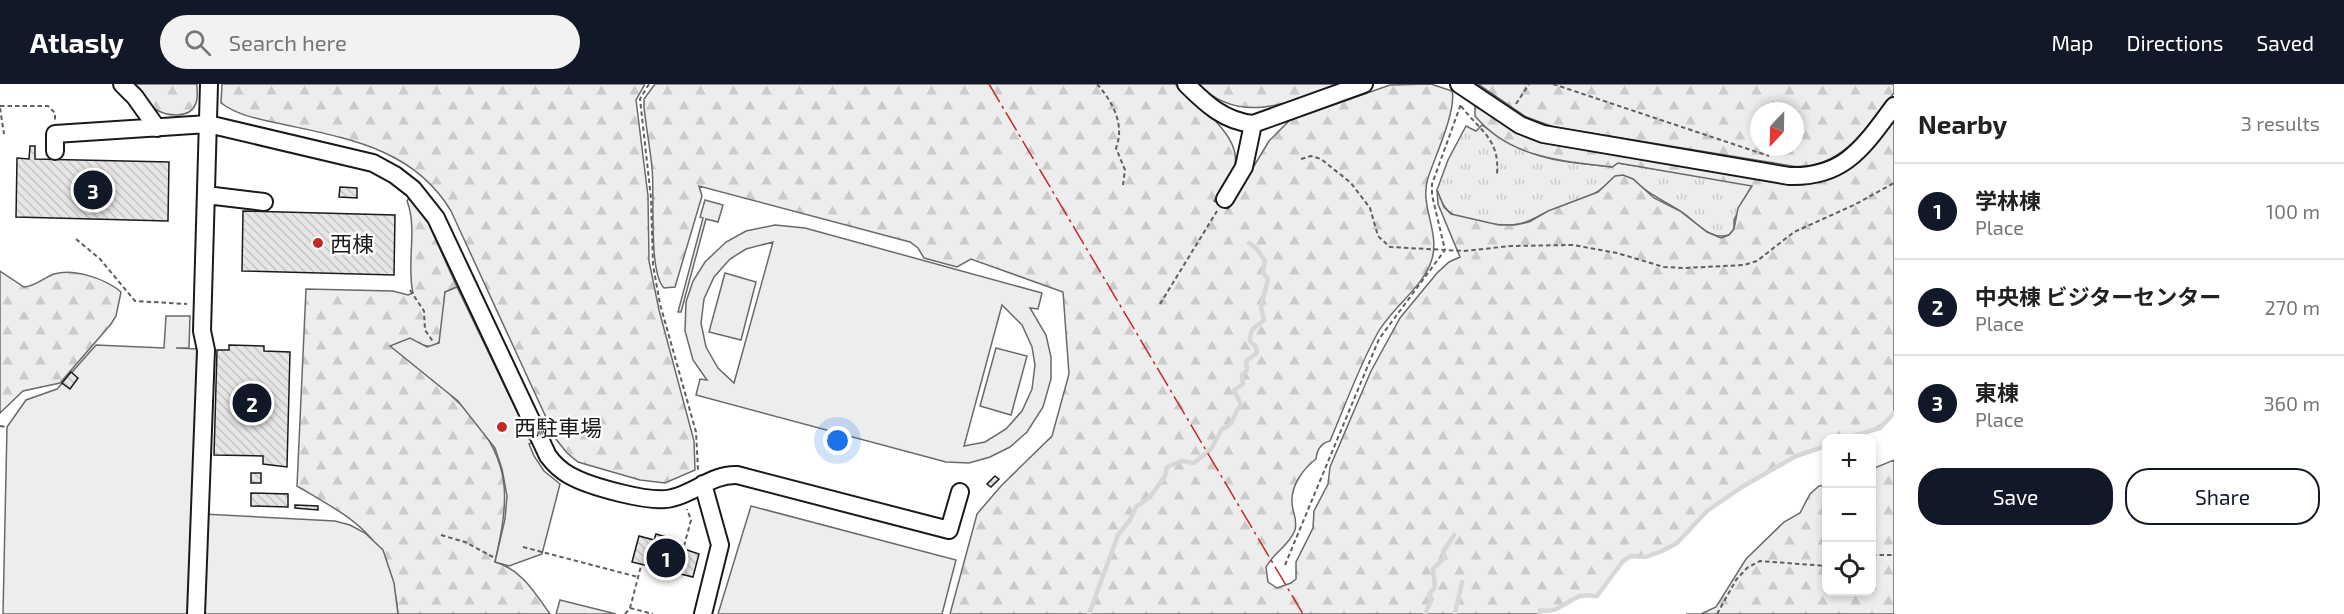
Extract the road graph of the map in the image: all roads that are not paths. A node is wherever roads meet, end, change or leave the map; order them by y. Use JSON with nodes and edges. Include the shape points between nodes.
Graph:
{"nodes":[{"id":1,"x":122,"y":84,"type":"edge"},
{"id":2,"x":209,"y":84,"type":"edge"},
{"id":3,"x":1186,"y":84,"type":"edge"},
{"id":4,"x":1364,"y":84,"type":"edge"},
{"id":5,"x":1464,"y":87,"type":"edge"},
{"id":6,"x":1894,"y":106,"type":"edge"},
{"id":7,"x":208,"y":124,"type":"junction"},
{"id":8,"x":1253,"y":124,"type":"junction"},
{"id":9,"x":157,"y":128,"type":"junction"},
{"id":10,"x":55,"y":143,"type":"road end"},
{"id":11,"x":206,"y":195,"type":"junction"},
{"id":12,"x":1225,"y":199,"type":"road end"},
{"id":13,"x":264,"y":202,"type":"dead end"},
{"id":14,"x":700,"y":473,"type":"junction"},
{"id":15,"x":960,"y":492,"type":"dead end"},
{"id":16,"x":196,"y":614,"type":"edge"},
{"id":17,"x":703,"y":614,"type":"edge"}],
"edges":[{"from":1,"to":9,"type":"lane"},
{"from":2,"to":7,"type":"lane"},
{"from":3,"to":8,"type":"lane","via":[[1225,116]]},
{"from":4,"to":8,"type":"lane"},
{"from":5,"to":6,"type":"lane","via":[[1520,124],[1543,134],[1801,176],[1834,169],[1862,148]]},
{"from":7,"to":9,"type":"lane"},
{"from":7,"to":11,"type":"lane"},
{"from":7,"to":14,"type":"lane","via":[[362,159],[384,168],[413,189],[441,229],[543,448],[560,469],[586,482],[659,499],[674,498]]},
{"from":8,"to":12,"type":"lane","via":[[1244,166]]},
{"from":9,"to":10,"type":"lane"},
{"from":11,"to":13,"type":"lane"},
{"from":11,"to":16,"type":"lane","via":[[202,331],[206,350]]},
{"from":14,"to":15,"type":"lane","via":[[737,475],[949,530]]},
{"from":14,"to":17,"type":"lane","via":[[720,545]]}]}
